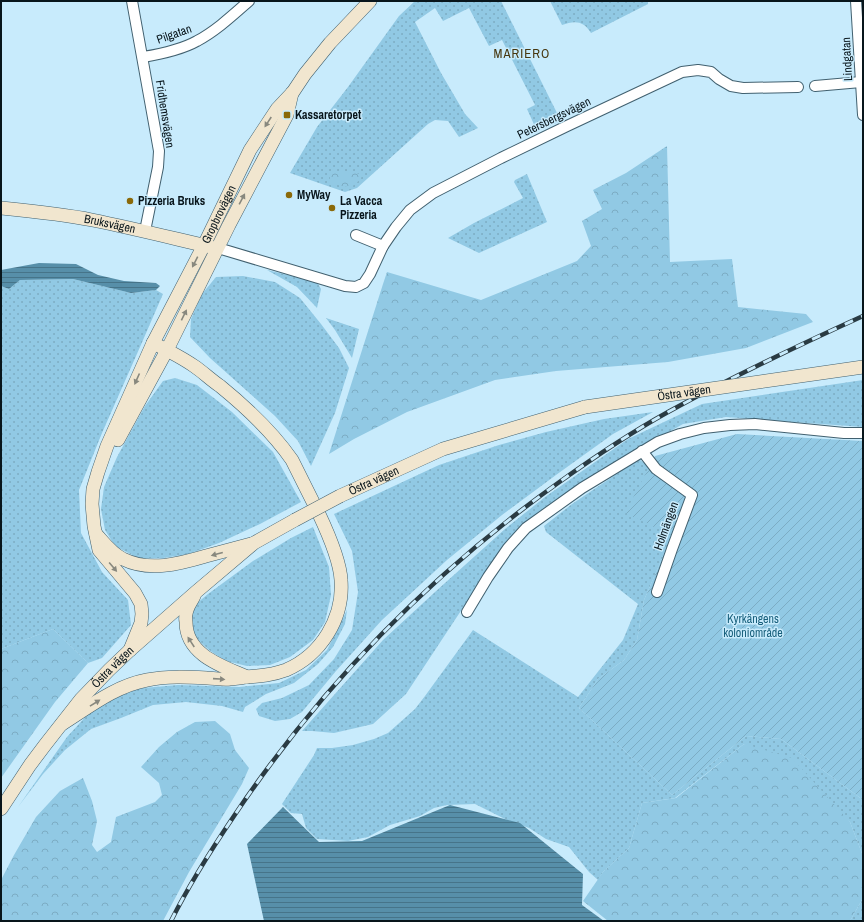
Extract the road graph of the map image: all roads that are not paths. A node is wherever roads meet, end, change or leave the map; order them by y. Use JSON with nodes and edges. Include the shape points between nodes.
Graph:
{"nodes":[{"id":1,"x":132,"y":1,"type":"edge"},
{"id":2,"x":249,"y":1,"type":"edge"},
{"id":3,"x":370,"y":1,"type":"edge"},
{"id":4,"x":856,"y":1,"type":"edge"},
{"id":5,"x":236,"y":5,"type":"edge"},
{"id":6,"x":861,"y":51,"type":"edge"},
{"id":7,"x":143,"y":57,"type":"junction"},
{"id":8,"x":861,"y":82,"type":"junction"},
{"id":9,"x":815,"y":86,"type":"dead end"},
{"id":10,"x":798,"y":87,"type":"dead end"},
{"id":11,"x":293,"y":92,"type":"junction"},
{"id":12,"x":863,"y":115,"type":"edge"},
{"id":13,"x":1,"y":208,"type":"edge"},
{"id":14,"x":145,"y":231,"type":"junction"},
{"id":15,"x":356,"y":235,"type":"dead end"},
{"id":16,"x":204,"y":245,"type":"junction"},
{"id":17,"x":383,"y":246,"type":"junction"},
{"id":18,"x":218,"y":248,"type":"junction"},
{"id":19,"x":153,"y":343,"type":"junction"},
{"id":20,"x":167,"y":350,"type":"junction"},
{"id":21,"x":863,"y":367,"type":"edge"},
{"id":22,"x":863,"y":433,"type":"edge"},
{"id":23,"x":642,"y":451,"type":"junction"},
{"id":24,"x":98,"y":472,"type":"junction"},
{"id":25,"x":95,"y":534,"type":"junction"},
{"id":26,"x":254,"y":543,"type":"junction"},
{"id":27,"x":659,"y":588,"type":"dead end"},
{"id":28,"x":196,"y":592,"type":"junction"},
{"id":29,"x":467,"y":612,"type":"dead end"},
{"id":30,"x":130,"y":650,"type":"junction"},
{"id":31,"x":247,"y":677,"type":"junction"},
{"id":32,"x":62,"y":724,"type":"junction"},
{"id":33,"x":1,"y":809,"type":"edge"}],
"edges":[{"from":1,"to":7,"type":"street","name":"Fridhemsvägen"},
{"from":2,"to":5,"type":"street","name":"Pilgatan"},
{"from":3,"to":11,"type":"street","name":"Gropbrovägen","via":[[330,42]]},
{"from":4,"to":6,"type":"street","name":"Lindgatan"},
{"from":5,"to":7,"type":"street","name":"Pilgatan","via":[[206,36],[196,42]]},
{"from":6,"to":8,"type":"street","name":"Lindgatan"},
{"from":7,"to":14,"type":"street","name":"Fridhemsvägen","via":[[159,155]]},
{"from":8,"to":9,"type":"street"},
{"from":8,"to":12,"type":"street","name":"Lindgatan"},
{"from":10,"to":17,"type":"street","name":"Petersbergsvägen","via":[[742,88],[731,86],[711,72],[682,72],[501,158],[434,193],[410,210]]},
{"from":11,"to":16,"type":"street","name":"Gropbrovägen","one_way":true,"via":[[277,109],[250,150]]},
{"from":18,"to":11,"type":"street","name":"Gropbrovägen","one_way":true,"via":[[287,115]]},
{"from":13,"to":14,"type":"street","name":"Bruksvägen","via":[[48,213]]},
{"from":14,"to":16,"type":"street","name":"Bruksvägen"},
{"from":15,"to":17,"type":"street"},
{"from":16,"to":18,"type":"street","name":"Bruksvägen"},
{"from":16,"to":19,"type":"street","name":"Gropbrovägen","one_way":true},
{"from":17,"to":18,"type":"street","name":"Petersbergsvägen","via":[[364,283],[356,286],[344,286]]},
{"from":20,"to":18,"type":"street","name":"Gropbrovägen","one_way":true},
{"from":19,"to":20,"type":"street"},
{"from":19,"to":24,"type":"street","name":"Gropbrovägen","one_way":true},
{"from":20,"to":24,"type":"street","name":"Gropbrovägen"},
{"from":20,"to":31,"type":"street","via":[[231,395],[270,431],[292,461],[324,525],[338,563],[341,594],[338,612],[323,642],[313,653],[285,670]]},
{"from":21,"to":26,"type":"street","name":"Östra vägen","bridge":true,"via":[[585,406],[443,448],[340,496]]},
{"from":22,"to":23,"type":"street","via":[[755,424],[730,425],[680,434]]},
{"from":23,"to":27,"type":"street","name":"Holmängen","via":[[656,469],[692,495]]},
{"from":23,"to":29,"type":"street","via":[[582,488],[526,528],[508,548]]},
{"from":24,"to":25,"type":"street","via":[[92,504]]},
{"from":26,"to":25,"type":"street","one_way":true,"via":[[167,566],[144,566],[122,559]]},
{"from":25,"to":30,"type":"street","one_way":true,"via":[[99,550],[135,593],[141,604],[141,623]]},
{"from":26,"to":28,"type":"street","name":"Östra vägen"},
{"from":28,"to":30,"type":"street","name":"Östra vägen"},
{"from":31,"to":28,"type":"street","one_way":true,"via":[[220,665],[195,648],[188,636],[185,617]]},
{"from":30,"to":32,"type":"street","name":"Östra vägen","via":[[81,699]]},
{"from":32,"to":31,"type":"street","one_way":true,"via":[[129,684],[173,676],[230,679]]},
{"from":32,"to":33,"type":"street","name":"Östra vägen","via":[[30,765]]}]}
